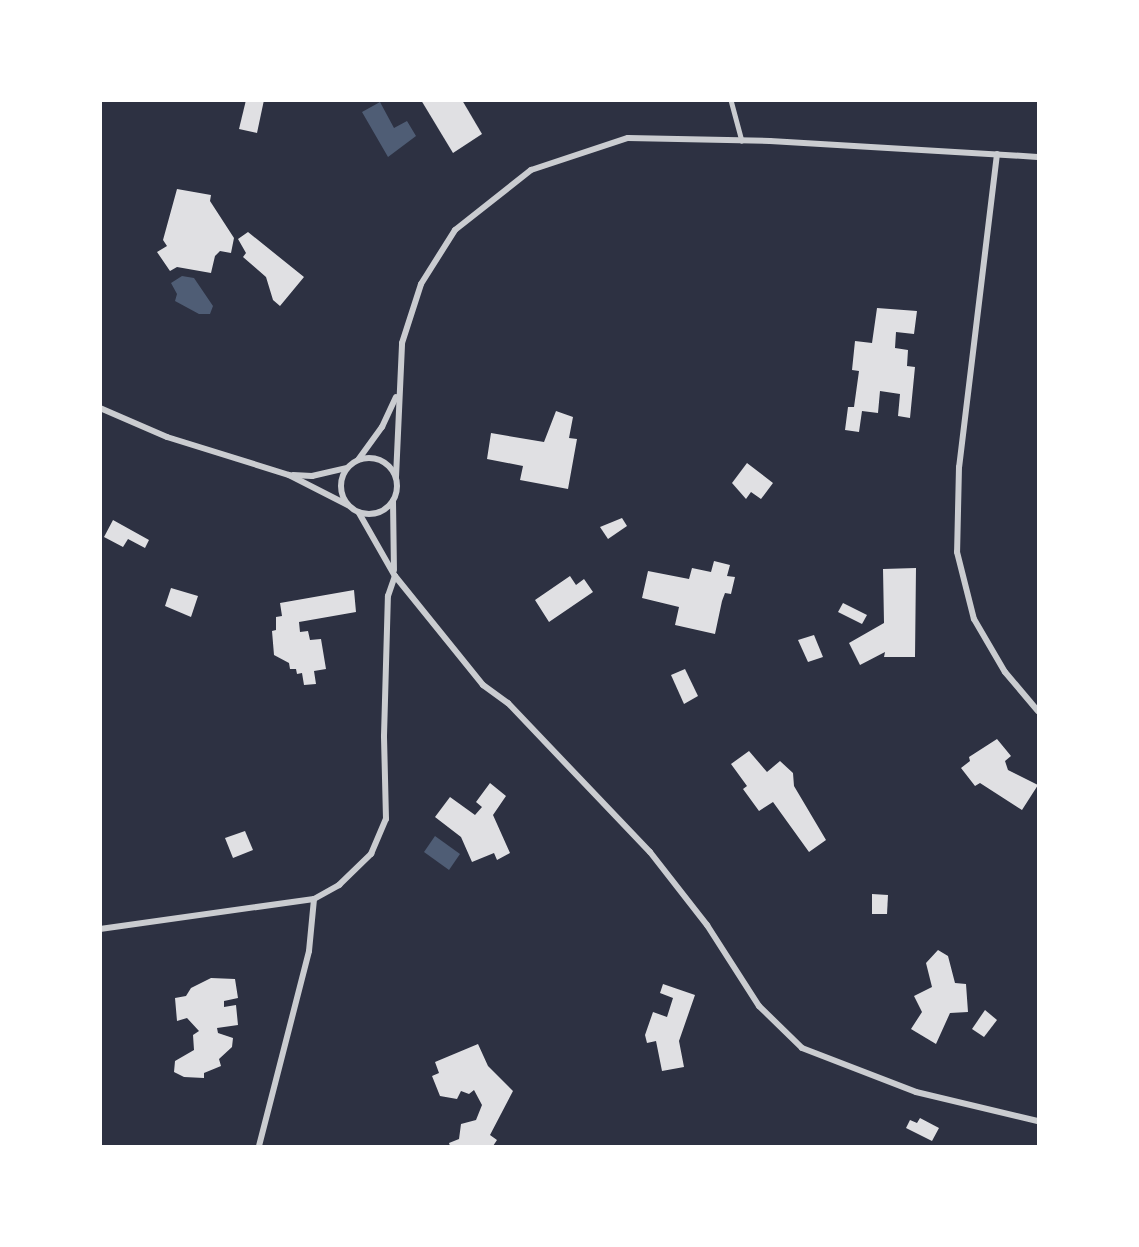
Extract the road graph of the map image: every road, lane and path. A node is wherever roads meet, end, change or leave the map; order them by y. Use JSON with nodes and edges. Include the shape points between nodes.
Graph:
{"nodes":[{"id":1,"x":731,"y":100,"type":"edge"},
{"id":2,"x":742,"y":141,"type":"junction"},
{"id":3,"x":997,"y":154,"type":"junction"},
{"id":4,"x":1038,"y":157,"type":"edge"},
{"id":5,"x":397,"y":397,"type":"junction"},
{"id":6,"x":100,"y":408,"type":"edge"},
{"id":7,"x":358,"y":461,"type":"junction"},
{"id":8,"x":347,"y":468,"type":"junction"},
{"id":9,"x":289,"y":475,"type":"junction"},
{"id":10,"x":396,"y":477,"type":"junction"},
{"id":11,"x":393,"y":501,"type":"junction"},
{"id":12,"x":348,"y":505,"type":"junction"},
{"id":13,"x":359,"y":513,"type":"junction"},
{"id":14,"x":394,"y":573,"type":"junction"},
{"id":15,"x":1038,"y":711,"type":"edge"},
{"id":16,"x":314,"y":899,"type":"junction"},
{"id":17,"x":100,"y":929,"type":"edge"},
{"id":18,"x":1038,"y":1121,"type":"edge"},
{"id":19,"x":259,"y":1146,"type":"edge"}],
"edges":[{"from":1,"to":2,"type":"lane"},
{"from":2,"to":3,"type":"street"},
{"from":2,"to":5,"type":"street","via":[[628,138],[531,170],[454,230],[421,284],[402,343]]},
{"from":3,"to":4,"type":"street"},
{"from":3,"to":15,"type":"street","via":[[959,467],[957,552],[974,619],[1005,672]]},
{"from":5,"to":7,"type":"street"},
{"from":5,"to":10,"type":"street","via":[[401,417]]},
{"from":6,"to":9,"type":"street","via":[[167,437]]},
{"from":7,"to":8,"type":"street"},
{"from":7,"to":10,"type":"street","via":[[366,458],[384,463]]},
{"from":8,"to":9,"type":"street","via":[[320,475]]},
{"from":8,"to":12,"type":"street","via":[[341,491]]},
{"from":9,"to":12,"type":"street"},
{"from":10,"to":11,"type":"street"},
{"from":11,"to":13,"type":"street","via":[[378,513]]},
{"from":11,"to":14,"type":"street"},
{"from":12,"to":13,"type":"street"},
{"from":13,"to":14,"type":"street"},
{"from":14,"to":16,"type":"street","via":[[388,596],[386,819],[371,854],[359,868]]},
{"from":14,"to":18,"type":"street","via":[[483,686],[508,704],[650,852],[707,925],[759,1006],[802,1048],[916,1092]]},
{"from":16,"to":17,"type":"street"},
{"from":16,"to":19,"type":"street","via":[[309,951]]}]}
